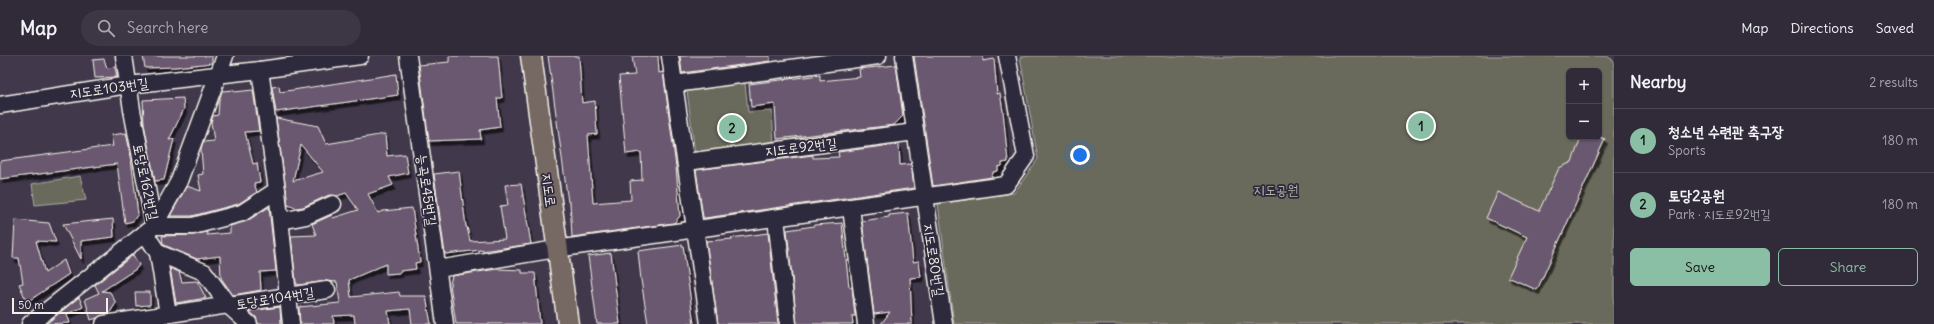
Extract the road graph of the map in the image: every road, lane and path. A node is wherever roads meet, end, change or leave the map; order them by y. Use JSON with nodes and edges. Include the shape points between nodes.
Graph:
{"nodes":[{"id":1,"x":124,"y":56,"type":"edge"},
{"id":2,"x":224,"y":56,"type":"edge"},
{"id":3,"x":360,"y":56,"type":"edge"},
{"id":4,"x":408,"y":56,"type":"edge"},
{"id":5,"x":531,"y":56,"type":"edge"},
{"id":6,"x":670,"y":56,"type":"edge"},
{"id":7,"x":878,"y":56,"type":"edge"},
{"id":8,"x":904,"y":56,"type":"edge"},
{"id":9,"x":1007,"y":56,"type":"edge"},
{"id":10,"x":260,"y":70,"type":"junction"},
{"id":11,"x":218,"y":74,"type":"junction"},
{"id":12,"x":675,"y":84,"type":"junction"},
{"id":13,"x":128,"y":85,"type":"junction"},
{"id":14,"x":0,"y":105,"type":"edge"},
{"id":15,"x":915,"y":132,"type":"junction"},
{"id":16,"x":686,"y":162,"type":"junction"},
{"id":17,"x":277,"y":190,"type":"junction"},
{"id":18,"x":924,"y":197,"type":"junction"},
{"id":19,"x":333,"y":204,"type":"dead end"},
{"id":20,"x":851,"y":208,"type":"junction"},
{"id":21,"x":776,"y":218,"type":"junction"},
{"id":22,"x":281,"y":221,"type":"junction"},
{"id":23,"x":149,"y":229,"type":"junction"},
{"id":24,"x":696,"y":229,"type":"junction"},
{"id":25,"x":556,"y":249,"type":"junction"},
{"id":26,"x":158,"y":253,"type":"junction"},
{"id":27,"x":438,"y":269,"type":"junction"},
{"id":28,"x":327,"y":290,"type":"dead end"},
{"id":29,"x":289,"y":296,"type":"junction"},
{"id":30,"x":229,"y":306,"type":"junction"},
{"id":31,"x":168,"y":314,"type":"junction"},
{"id":32,"x":30,"y":324,"type":"edge"},
{"id":33,"x":104,"y":324,"type":"edge"},
{"id":34,"x":249,"y":324,"type":"edge"},
{"id":35,"x":291,"y":324,"type":"edge"},
{"id":36,"x":444,"y":324,"type":"edge"},
{"id":37,"x":568,"y":324,"type":"edge"},
{"id":38,"x":710,"y":324,"type":"edge"},
{"id":39,"x":788,"y":324,"type":"edge"},
{"id":40,"x":866,"y":324,"type":"edge"},
{"id":41,"x":944,"y":324,"type":"edge"}],
"edges":[{"from":1,"to":13,"type":"street","name":"토당로162번길"},
{"from":2,"to":11,"type":"street"},
{"from":3,"to":10,"type":"street","name":"지도로103번길"},
{"from":4,"to":27,"type":"street","name":"능곡로45번길"},
{"from":5,"to":25,"type":"main road","name":"지도로"},
{"from":6,"to":12,"type":"street"},
{"from":7,"to":12,"type":"street"},
{"from":8,"to":15,"type":"street"},
{"from":9,"to":18,"type":"street","via":[[1026,156],[1006,185]]},
{"from":10,"to":11,"type":"street","name":"지도로103번길"},
{"from":10,"to":17,"type":"street"},
{"from":11,"to":13,"type":"street","name":"지도로103번길"},
{"from":11,"to":23,"type":"street","via":[[180,181]]},
{"from":12,"to":16,"type":"street"},
{"from":13,"to":14,"type":"street","name":"지도로103번길"},
{"from":13,"to":23,"type":"street","name":"토당로162번길"},
{"from":15,"to":16,"type":"street","name":"지도로92번길"},
{"from":15,"to":18,"type":"street"},
{"from":16,"to":24,"type":"street"},
{"from":17,"to":22,"type":"street"},
{"from":17,"to":23,"type":"street","name":"토당로162번길","via":[[242,213],[193,226]]},
{"from":18,"to":20,"type":"street"},
{"from":18,"to":41,"type":"street","name":"지도로80번길"},
{"from":19,"to":22,"type":"street","via":[[306,216]]},
{"from":20,"to":21,"type":"street"},
{"from":20,"to":40,"type":"street"},
{"from":21,"to":24,"type":"street"},
{"from":21,"to":39,"type":"street"},
{"from":22,"to":29,"type":"street"},
{"from":23,"to":26,"type":"street","name":"토당로162번길"},
{"from":23,"to":32,"type":"street"},
{"from":24,"to":25,"type":"street"},
{"from":24,"to":38,"type":"street"},
{"from":25,"to":27,"type":"street"},
{"from":25,"to":37,"type":"main road","name":"지도로"},
{"from":26,"to":30,"type":"street","via":[[204,272]]},
{"from":26,"to":31,"type":"street","name":"토당로162번길"},
{"from":27,"to":36,"type":"street","name":"능곡로45번길"},
{"from":28,"to":29,"type":"street","name":"토당로104번길"},
{"from":29,"to":30,"type":"street","name":"토당로104번길"},
{"from":29,"to":35,"type":"street"},
{"from":30,"to":31,"type":"street","name":"토당로104번길"},
{"from":30,"to":34,"type":"street"},
{"from":31,"to":33,"type":"street","name":"토당로104번길"}]}
